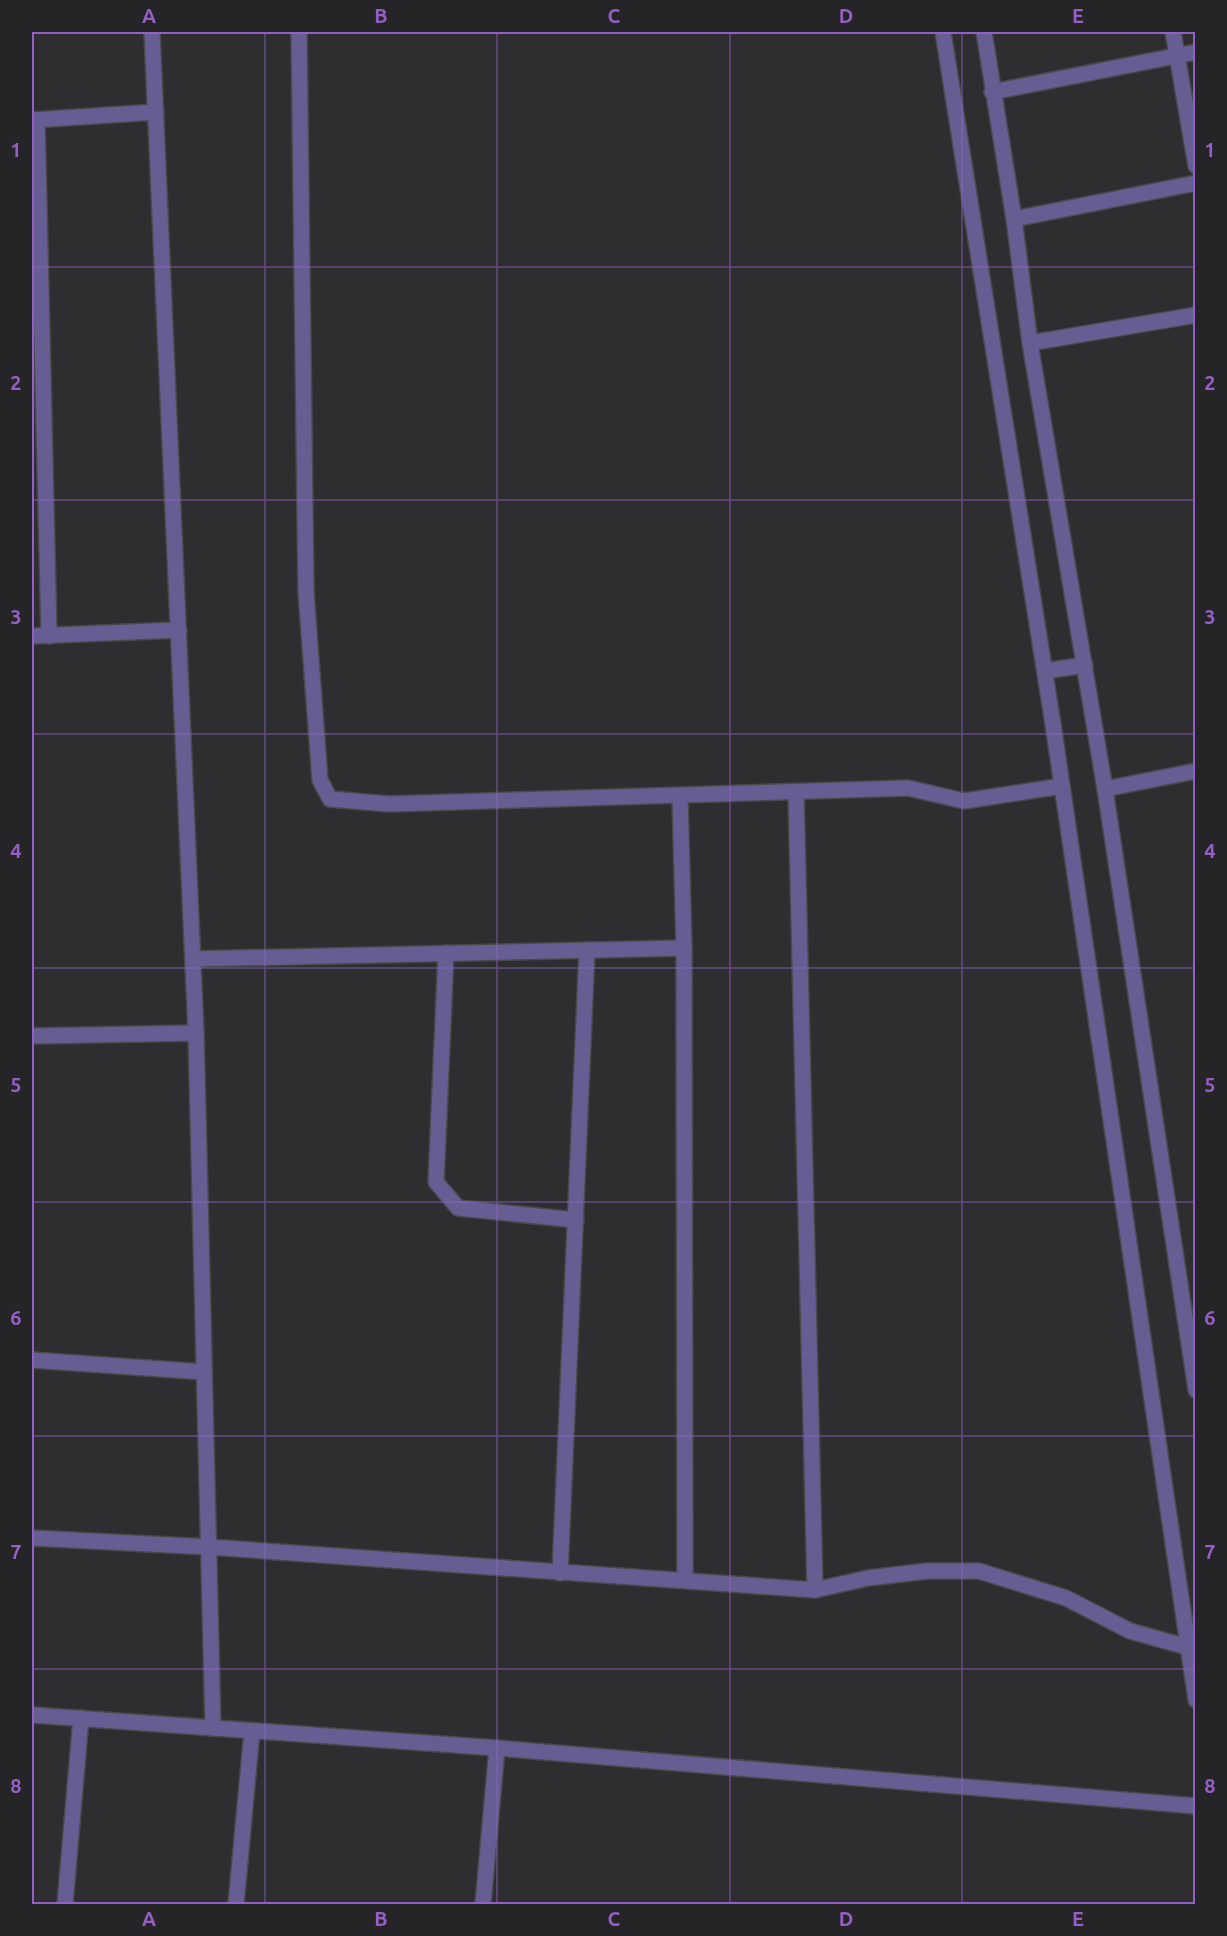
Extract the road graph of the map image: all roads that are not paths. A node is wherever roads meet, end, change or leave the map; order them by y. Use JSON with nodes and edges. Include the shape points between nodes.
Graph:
{"nodes":[{"id":1,"x":152,"y":32,"type":"edge"},
{"id":2,"x":299,"y":32,"type":"edge"},
{"id":3,"x":943,"y":32,"type":"edge"},
{"id":4,"x":984,"y":32,"type":"edge"},
{"id":5,"x":1173,"y":32,"type":"edge"},
{"id":6,"x":1196,"y":52,"type":"edge"},
{"id":7,"x":1177,"y":55,"type":"junction"},
{"id":8,"x":992,"y":92,"type":"junction"},
{"id":9,"x":156,"y":112,"type":"junction"},
{"id":10,"x":34,"y":120,"type":"edge"},
{"id":11,"x":1196,"y":166,"type":"edge"},
{"id":12,"x":1196,"y":183,"type":"edge"},
{"id":13,"x":1014,"y":219,"type":"junction"},
{"id":14,"x":1196,"y":315,"type":"edge"},
{"id":15,"x":1029,"y":343,"type":"junction"},
{"id":16,"x":179,"y":630,"type":"junction"},
{"id":17,"x":32,"y":636,"type":"edge"},
{"id":18,"x":49,"y":636,"type":"junction"},
{"id":19,"x":1085,"y":665,"type":"junction"},
{"id":20,"x":1045,"y":671,"type":"junction"},
{"id":21,"x":1196,"y":771,"type":"edge"},
{"id":22,"x":1062,"y":786,"type":"junction"},
{"id":23,"x":1105,"y":789,"type":"junction"},
{"id":24,"x":796,"y":792,"type":"junction"},
{"id":25,"x":680,"y":796,"type":"junction"},
{"id":26,"x":684,"y":948,"type":"junction"},
{"id":27,"x":587,"y":950,"type":"junction"},
{"id":28,"x":446,"y":953,"type":"junction"},
{"id":29,"x":193,"y":959,"type":"junction"},
{"id":30,"x":196,"y":1033,"type":"junction"},
{"id":31,"x":32,"y":1036,"type":"edge"},
{"id":32,"x":576,"y":1220,"type":"junction"},
{"id":33,"x":32,"y":1360,"type":"edge"},
{"id":34,"x":204,"y":1372,"type":"junction"},
{"id":35,"x":1196,"y":1390,"type":"edge"},
{"id":36,"x":32,"y":1538,"type":"edge"},
{"id":37,"x":209,"y":1547,"type":"junction"},
{"id":38,"x":560,"y":1573,"type":"junction"},
{"id":39,"x":685,"y":1580,"type":"junction"},
{"id":40,"x":815,"y":1590,"type":"junction"},
{"id":41,"x":1187,"y":1647,"type":"junction"},
{"id":42,"x":1196,"y":1700,"type":"edge"},
{"id":43,"x":32,"y":1715,"type":"edge"},
{"id":44,"x":81,"y":1718,"type":"junction"},
{"id":45,"x":213,"y":1728,"type":"junction"},
{"id":46,"x":252,"y":1731,"type":"junction"},
{"id":47,"x":496,"y":1748,"type":"junction"},
{"id":48,"x":1196,"y":1806,"type":"edge"},
{"id":49,"x":65,"y":1905,"type":"edge"},
{"id":50,"x":236,"y":1905,"type":"edge"},
{"id":51,"x":483,"y":1905,"type":"edge"}],
"edges":[{"from":1,"to":9,"type":"street"},
{"from":2,"to":25,"type":"street","via":[[306,592],[320,780],[330,799],[389,804]]},
{"from":3,"to":20,"type":"street"},
{"from":4,"to":8,"type":"street"},
{"from":5,"to":7,"type":"street"},
{"from":6,"to":7,"type":"street"},
{"from":7,"to":8,"type":"street"},
{"from":7,"to":11,"type":"street"},
{"from":8,"to":13,"type":"street"},
{"from":9,"to":10,"type":"street"},
{"from":9,"to":16,"type":"street"},
{"from":10,"to":18,"type":"street"},
{"from":12,"to":13,"type":"street"},
{"from":13,"to":15,"type":"street"},
{"from":14,"to":15,"type":"street"},
{"from":15,"to":19,"type":"street"},
{"from":16,"to":18,"type":"street"},
{"from":16,"to":29,"type":"street"},
{"from":17,"to":18,"type":"street"},
{"from":19,"to":20,"type":"street"},
{"from":19,"to":23,"type":"street"},
{"from":20,"to":22,"type":"street"},
{"from":21,"to":23,"type":"street"},
{"from":22,"to":24,"type":"street","via":[[964,801],[909,788]]},
{"from":22,"to":41,"type":"street"},
{"from":23,"to":35,"type":"street"},
{"from":24,"to":25,"type":"street"},
{"from":24,"to":40,"type":"street"},
{"from":25,"to":26,"type":"street"},
{"from":26,"to":27,"type":"street"},
{"from":26,"to":39,"type":"street"},
{"from":27,"to":28,"type":"street"},
{"from":27,"to":32,"type":"street"},
{"from":28,"to":29,"type":"street"},
{"from":28,"to":32,"type":"street","via":[[436,1182],[458,1208]]},
{"from":29,"to":30,"type":"street"},
{"from":30,"to":31,"type":"street"},
{"from":30,"to":34,"type":"street"},
{"from":32,"to":38,"type":"street"},
{"from":33,"to":34,"type":"street"},
{"from":34,"to":37,"type":"street"},
{"from":36,"to":37,"type":"street"},
{"from":37,"to":38,"type":"street"},
{"from":37,"to":45,"type":"street"},
{"from":38,"to":39,"type":"street"},
{"from":39,"to":40,"type":"street"},
{"from":40,"to":41,"type":"street","via":[[927,1571],[979,1571],[1066,1598],[1130,1631]]},
{"from":41,"to":42,"type":"street"},
{"from":43,"to":44,"type":"street"},
{"from":44,"to":45,"type":"street"},
{"from":44,"to":49,"type":"street"},
{"from":45,"to":46,"type":"street"},
{"from":46,"to":47,"type":"street"},
{"from":46,"to":50,"type":"street"},
{"from":47,"to":48,"type":"street"},
{"from":47,"to":51,"type":"street"}]}
